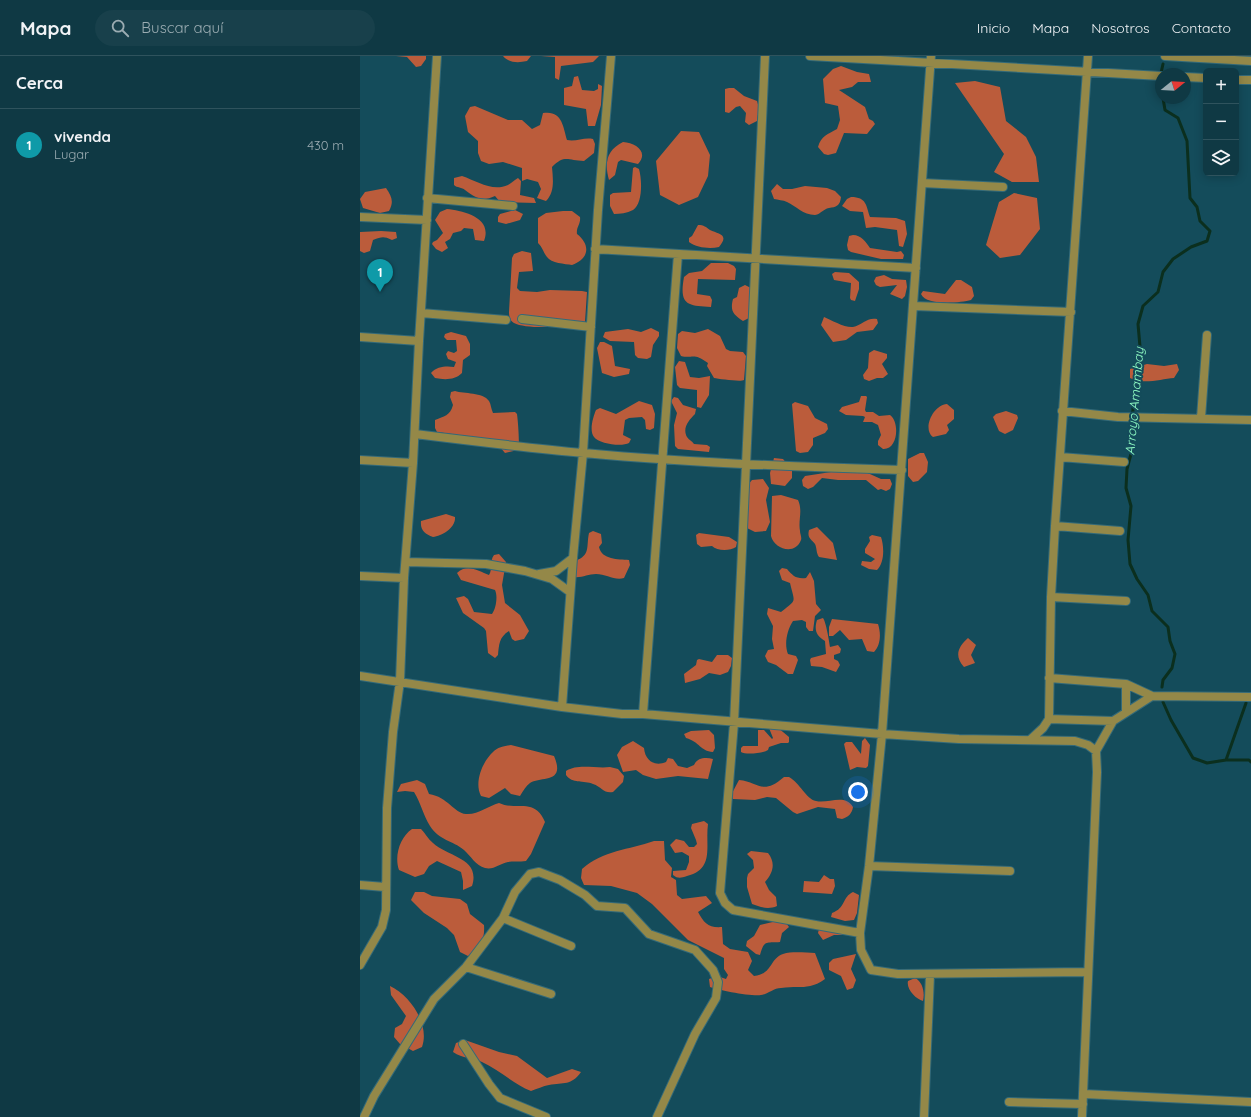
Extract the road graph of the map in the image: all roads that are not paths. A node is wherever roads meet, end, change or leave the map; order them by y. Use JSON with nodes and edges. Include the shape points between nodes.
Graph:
{"nodes":[{"id":1,"x":437,"y":56,"type":"edge"},
{"id":2,"x":611,"y":56,"type":"edge"},
{"id":3,"x":765,"y":56,"type":"edge"},
{"id":4,"x":810,"y":56,"type":"edge"},
{"id":5,"x":1088,"y":56,"type":"edge"},
{"id":6,"x":1165,"y":56,"type":"edge"},
{"id":7,"x":930,"y":59,"type":"edge"},
{"id":8,"x":1249,"y":59,"type":"edge"},
{"id":9,"x":1087,"y":72,"type":"junction"},
{"id":10,"x":1155,"y":76,"type":"edge"},
{"id":11,"x":1191,"y":77,"type":"edge"},
{"id":12,"x":1203,"y":78,"type":"edge"},
{"id":13,"x":1239,"y":80,"type":"edge"},
{"id":14,"x":1251,"y":80,"type":"edge"},
{"id":15,"x":922,"y":183,"type":"junction"},
{"id":16,"x":1003,"y":188,"type":"dead end"},
{"id":17,"x":427,"y":198,"type":"junction"},
{"id":18,"x":513,"y":206,"type":"dead end"},
{"id":19,"x":360,"y":217,"type":"edge"},
{"id":20,"x":426,"y":220,"type":"junction"},
{"id":21,"x":595,"y":250,"type":"junction"},
{"id":22,"x":678,"y":254,"type":"junction"},
{"id":23,"x":755,"y":258,"type":"junction"},
{"id":24,"x":916,"y":268,"type":"junction"},
{"id":25,"x":914,"y":306,"type":"junction"},
{"id":26,"x":1071,"y":312,"type":"junction"},
{"id":27,"x":421,"y":313,"type":"junction"},
{"id":28,"x":522,"y":319,"type":"dead end"},
{"id":29,"x":506,"y":320,"type":"dead end"},
{"id":30,"x":591,"y":327,"type":"junction"},
{"id":31,"x":1207,"y":335,"type":"dead end"},
{"id":32,"x":360,"y":337,"type":"edge"},
{"id":33,"x":419,"y":341,"type":"junction"},
{"id":34,"x":1062,"y":411,"type":"junction"},
{"id":35,"x":1201,"y":418,"type":"junction"},
{"id":36,"x":1251,"y":420,"type":"edge"},
{"id":37,"x":415,"y":434,"type":"junction"},
{"id":38,"x":583,"y":453,"type":"junction"},
{"id":39,"x":1060,"y":458,"type":"junction"},
{"id":40,"x":360,"y":460,"type":"edge"},
{"id":41,"x":662,"y":460,"type":"junction"},
{"id":42,"x":414,"y":462,"type":"junction"},
{"id":43,"x":1124,"y":462,"type":"dead end"},
{"id":44,"x":745,"y":465,"type":"junction"},
{"id":45,"x":902,"y":470,"type":"junction"},
{"id":46,"x":1055,"y":526,"type":"junction"},
{"id":47,"x":1120,"y":531,"type":"dead end"},
{"id":48,"x":573,"y":558,"type":"junction"},
{"id":49,"x":406,"y":562,"type":"junction"},
{"id":50,"x":536,"y":575,"type":"junction"},
{"id":51,"x":360,"y":576,"type":"edge"},
{"id":52,"x":404,"y":578,"type":"junction"},
{"id":53,"x":570,"y":592,"type":"junction"},
{"id":54,"x":1051,"y":597,"type":"junction"},
{"id":55,"x":1126,"y":601,"type":"dead end"},
{"id":56,"x":360,"y":676,"type":"edge"},
{"id":57,"x":1049,"y":678,"type":"junction"},
{"id":58,"x":400,"y":681,"type":"junction"},
{"id":59,"x":1126,"y":684,"type":"junction"},
{"id":60,"x":1152,"y":696,"type":"junction"},
{"id":61,"x":1251,"y":697,"type":"edge"},
{"id":62,"x":562,"y":707,"type":"junction"},
{"id":63,"x":1126,"y":712,"type":"junction"},
{"id":64,"x":643,"y":714,"type":"junction"},
{"id":65,"x":1049,"y":720,"type":"junction"},
{"id":66,"x":1113,"y":721,"type":"junction"},
{"id":67,"x":734,"y":723,"type":"junction"},
{"id":68,"x":882,"y":734,"type":"junction"},
{"id":69,"x":1030,"y":740,"type":"junction"},
{"id":70,"x":1096,"y":750,"type":"junction"},
{"id":71,"x":870,"y":866,"type":"junction"},
{"id":72,"x":1010,"y":871,"type":"dead end"},
{"id":73,"x":360,"y":885,"type":"edge"},
{"id":74,"x":385,"y":887,"type":"junction"},
{"id":75,"x":503,"y":918,"type":"junction"},
{"id":76,"x":860,"y":934,"type":"junction"},
{"id":77,"x":571,"y":946,"type":"dead end"},
{"id":78,"x":360,"y":965,"type":"edge"},
{"id":79,"x":466,"y":967,"type":"junction"},
{"id":80,"x":1088,"y":972,"type":"junction"},
{"id":81,"x":930,"y":975,"type":"junction"},
{"id":82,"x":551,"y":994,"type":"dead end"},
{"id":83,"x":463,"y":1044,"type":"dead end"},
{"id":84,"x":1084,"y":1094,"type":"junction"},
{"id":85,"x":1009,"y":1102,"type":"dead end"},
{"id":86,"x":1251,"y":1102,"type":"edge"},
{"id":87,"x":1083,"y":1104,"type":"junction"},
{"id":88,"x":364,"y":1117,"type":"edge"},
{"id":89,"x":546,"y":1117,"type":"edge"},
{"id":90,"x":657,"y":1117,"type":"edge"},
{"id":91,"x":924,"y":1117,"type":"edge"},
{"id":92,"x":1082,"y":1117,"type":"edge"}],
"edges":[{"from":1,"to":17,"type":"street"},
{"from":2,"to":21,"type":"street"},
{"from":3,"to":23,"type":"street"},
{"from":4,"to":7,"type":"street"},
{"from":5,"to":9,"type":"street"},
{"from":6,"to":8,"type":"street"},
{"from":7,"to":9,"type":"street"},
{"from":7,"to":15,"type":"street"},
{"from":9,"to":10,"type":"street"},
{"from":9,"to":26,"type":"street"},
{"from":11,"to":12,"type":"street"},
{"from":13,"to":14,"type":"street"},
{"from":15,"to":16,"type":"street"},
{"from":15,"to":24,"type":"street"},
{"from":17,"to":18,"type":"street"},
{"from":17,"to":20,"type":"street"},
{"from":19,"to":20,"type":"street"},
{"from":20,"to":27,"type":"street"},
{"from":21,"to":22,"type":"street"},
{"from":21,"to":30,"type":"street"},
{"from":22,"to":23,"type":"street"},
{"from":22,"to":41,"type":"street"},
{"from":23,"to":24,"type":"street"},
{"from":23,"to":44,"type":"street"},
{"from":24,"to":25,"type":"street"},
{"from":25,"to":26,"type":"street"},
{"from":25,"to":45,"type":"street"},
{"from":26,"to":34,"type":"street"},
{"from":27,"to":29,"type":"street"},
{"from":27,"to":33,"type":"street"},
{"from":28,"to":30,"type":"street"},
{"from":30,"to":38,"type":"street"},
{"from":31,"to":35,"type":"street"},
{"from":32,"to":33,"type":"street"},
{"from":33,"to":37,"type":"street"},
{"from":34,"to":35,"type":"street","via":[[1126,417]]},
{"from":34,"to":39,"type":"street"},
{"from":35,"to":36,"type":"street"},
{"from":37,"to":38,"type":"street"},
{"from":37,"to":42,"type":"street"},
{"from":38,"to":41,"type":"street"},
{"from":38,"to":48,"type":"street"},
{"from":39,"to":43,"type":"street"},
{"from":39,"to":46,"type":"street"},
{"from":40,"to":42,"type":"street"},
{"from":41,"to":44,"type":"street"},
{"from":41,"to":64,"type":"street"},
{"from":42,"to":49,"type":"street"},
{"from":44,"to":45,"type":"street"},
{"from":44,"to":67,"type":"street"},
{"from":45,"to":68,"type":"street"},
{"from":46,"to":47,"type":"street"},
{"from":46,"to":54,"type":"street"},
{"from":48,"to":50,"type":"street","via":[[556,571]]},
{"from":48,"to":53,"type":"street"},
{"from":49,"to":50,"type":"street","via":[[486,564]]},
{"from":49,"to":52,"type":"street"},
{"from":50,"to":53,"type":"street","via":[[552,579]]},
{"from":51,"to":52,"type":"street"},
{"from":52,"to":58,"type":"street"},
{"from":53,"to":62,"type":"street"},
{"from":54,"to":55,"type":"street"},
{"from":54,"to":57,"type":"street"},
{"from":56,"to":58,"type":"street"},
{"from":57,"to":59,"type":"street"},
{"from":57,"to":65,"type":"street"},
{"from":58,"to":62,"type":"street"},
{"from":58,"to":74,"type":"street","via":[[387,808]]},
{"from":59,"to":60,"type":"street"},
{"from":59,"to":63,"type":"street"},
{"from":60,"to":61,"type":"street"},
{"from":60,"to":63,"type":"street"},
{"from":62,"to":64,"type":"street"},
{"from":63,"to":66,"type":"street"},
{"from":64,"to":67,"type":"street"},
{"from":65,"to":66,"type":"street"},
{"from":65,"to":69,"type":"street"},
{"from":66,"to":70,"type":"street"},
{"from":67,"to":68,"type":"street"},
{"from":67,"to":76,"type":"street","via":[[720,893],[725,903],[733,910]]},
{"from":68,"to":69,"type":"street"},
{"from":68,"to":71,"type":"street"},
{"from":69,"to":70,"type":"street","via":[[1075,741]]},
{"from":70,"to":80,"type":"street"},
{"from":71,"to":72,"type":"street"},
{"from":71,"to":76,"type":"street"},
{"from":73,"to":74,"type":"street"},
{"from":74,"to":78,"type":"street","via":[[386,910],[382,927]]},
{"from":75,"to":77,"type":"street"},
{"from":75,"to":79,"type":"street"},
{"from":75,"to":90,"type":"street","via":[[515,892],[530,874],[539,872],[560,880],[585,895],[597,906],[626,908],[645,932],[695,950],[713,970],[718,982],[716,998],[695,1034]]},
{"from":76,"to":81,"type":"street","via":[[861,950],[872,970]]},
{"from":79,"to":82,"type":"street"},
{"from":79,"to":88,"type":"street","via":[[434,999],[374,1096]]},
{"from":80,"to":81,"type":"street"},
{"from":80,"to":84,"type":"street"},
{"from":81,"to":91,"type":"street"},
{"from":83,"to":89,"type":"street","via":[[500,1098]]},
{"from":84,"to":86,"type":"street"},
{"from":84,"to":87,"type":"street"},
{"from":85,"to":87,"type":"street"},
{"from":87,"to":92,"type":"street"}]}
